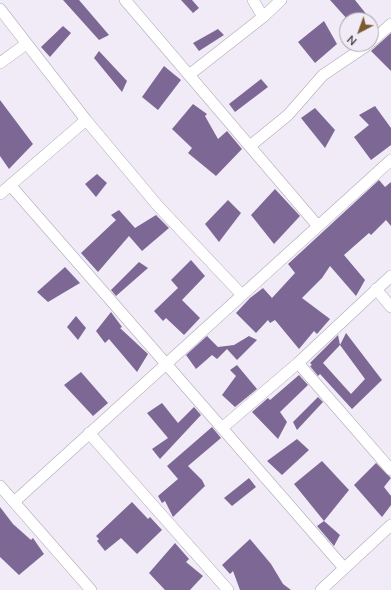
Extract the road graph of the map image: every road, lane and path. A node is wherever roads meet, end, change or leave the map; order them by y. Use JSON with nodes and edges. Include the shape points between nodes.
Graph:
{"nodes":[{"id":1,"x":125,"y":0,"type":"edge"},
{"id":2,"x":253,"y":0,"type":"edge"},
{"id":3,"x":281,"y":0,"type":"edge"},
{"id":4,"x":0,"y":9,"type":"edge"},
{"id":5,"x":263,"y":17,"type":"junction"},
{"id":6,"x":391,"y":24,"type":"edge"},
{"id":7,"x":379,"y":35,"type":"edge"},
{"id":8,"x":26,"y":44,"type":"junction"},
{"id":9,"x":357,"y":52,"type":"edge"},
{"id":10,"x":0,"y":63,"type":"edge"},
{"id":11,"x":189,"y":75,"type":"junction"},
{"id":12,"x":86,"y":120,"type":"junction"},
{"id":13,"x":250,"y":146,"type":"junction"},
{"id":14,"x":391,"y":160,"type":"edge"},
{"id":15,"x":11,"y":186,"type":"junction"},
{"id":16,"x":0,"y":194,"type":"edge"},
{"id":17,"x":317,"y":225,"type":"junction"},
{"id":18,"x":391,"y":276,"type":"edge"},
{"id":19,"x":376,"y":289,"type":"junction"},
{"id":20,"x":241,"y":294,"type":"junction"},
{"id":21,"x":391,"y":306,"type":"edge"},
{"id":22,"x":166,"y":363,"type":"junction"},
{"id":23,"x":298,"y":363,"type":"junction"},
{"id":24,"x":222,"y":428,"type":"junction"},
{"id":25,"x":89,"y":433,"type":"junction"},
{"id":26,"x":391,"y":470,"type":"edge"},
{"id":27,"x":0,"y":486,"type":"edge"},
{"id":28,"x":14,"y":502,"type":"junction"},
{"id":29,"x":391,"y":525,"type":"edge"},
{"id":30,"x":344,"y":568,"type":"junction"},
{"id":31,"x":91,"y":590,"type":"edge"},
{"id":32,"x":228,"y":590,"type":"edge"},
{"id":33,"x":320,"y":590,"type":"edge"}],
"edges":[{"from":1,"to":11,"type":"street"},
{"from":2,"to":5,"type":"street"},
{"from":3,"to":5,"type":"street"},
{"from":4,"to":8,"type":"street"},
{"from":5,"to":11,"type":"street"},
{"from":6,"to":7,"type":"street"},
{"from":8,"to":10,"type":"street"},
{"from":8,"to":12,"type":"street"},
{"from":9,"to":13,"type":"street","via":[[323,75],[288,115]]},
{"from":11,"to":13,"type":"street"},
{"from":12,"to":15,"type":"street"},
{"from":12,"to":20,"type":"street","via":[[158,206]]},
{"from":13,"to":17,"type":"street"},
{"from":14,"to":17,"type":"street"},
{"from":15,"to":16,"type":"street"},
{"from":15,"to":22,"type":"street"},
{"from":17,"to":20,"type":"street"},
{"from":18,"to":19,"type":"street"},
{"from":19,"to":21,"type":"street"},
{"from":19,"to":23,"type":"street"},
{"from":20,"to":22,"type":"street"},
{"from":22,"to":24,"type":"street"},
{"from":22,"to":25,"type":"street"},
{"from":23,"to":24,"type":"street"},
{"from":23,"to":26,"type":"street"},
{"from":24,"to":30,"type":"street"},
{"from":25,"to":28,"type":"street"},
{"from":25,"to":32,"type":"street"},
{"from":27,"to":28,"type":"street"},
{"from":28,"to":31,"type":"street"},
{"from":29,"to":30,"type":"street"},
{"from":30,"to":33,"type":"street"}]}
